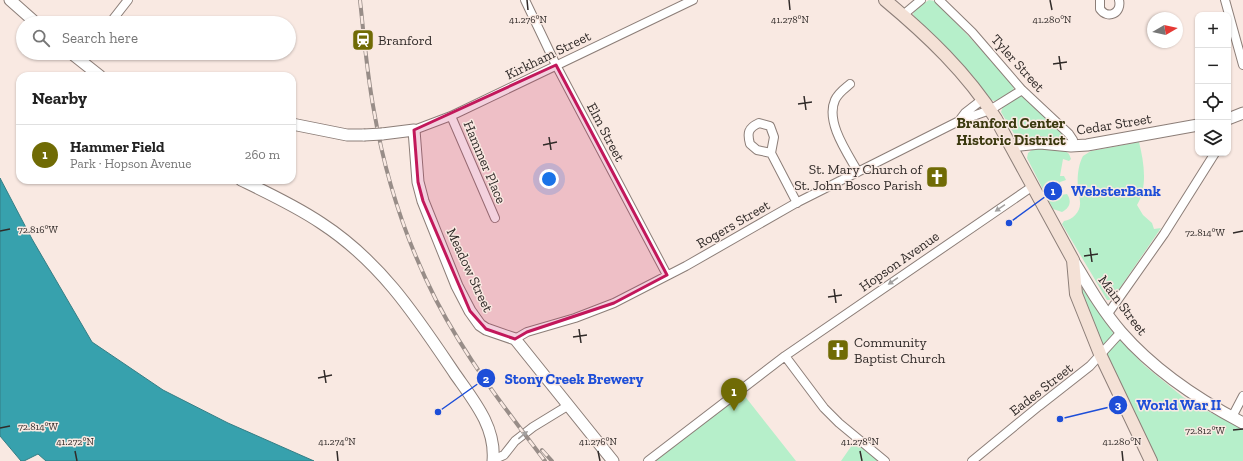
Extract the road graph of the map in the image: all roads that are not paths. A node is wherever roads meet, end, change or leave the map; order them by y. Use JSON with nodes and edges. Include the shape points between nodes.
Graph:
{"nodes":[{"id":1,"x":10,"y":0,"type":"edge"},
{"id":2,"x":128,"y":0,"type":"edge"},
{"id":3,"x":525,"y":0,"type":"edge"},
{"id":4,"x":692,"y":0,"type":"edge"},
{"id":5,"x":885,"y":0,"type":"edge"},
{"id":6,"x":921,"y":0,"type":"edge"},
{"id":7,"x":939,"y":0,"type":"edge"},
{"id":8,"x":1100,"y":0,"type":"edge"},
{"id":9,"x":1119,"y":0,"type":"edge"},
{"id":10,"x":1225,"y":0,"type":"edge"},
{"id":11,"x":903,"y":14,"type":"junction"},
{"id":12,"x":28,"y":16,"type":"edge"},
{"id":13,"x":115,"y":16,"type":"edge"},
{"id":14,"x":84,"y":60,"type":"edge"},
{"id":15,"x":556,"y":65,"type":"junction"},
{"id":16,"x":1243,"y":65,"type":"edge"},
{"id":17,"x":96,"y":72,"type":"edge"},
{"id":18,"x":850,"y":84,"type":"dead end"},
{"id":19,"x":1022,"y":90,"type":"junction"},
{"id":20,"x":984,"y":99,"type":"junction"},
{"id":21,"x":990,"y":110,"type":"junction"},
{"id":22,"x":1243,"y":114,"type":"edge"},
{"id":23,"x":451,"y":116,"type":"junction"},
{"id":24,"x":1231,"y":118,"type":"edge"},
{"id":25,"x":959,"y":121,"type":"junction"},
{"id":26,"x":296,"y":125,"type":"edge"},
{"id":27,"x":1195,"y":126,"type":"edge"},
{"id":28,"x":414,"y":130,"type":"junction"},
{"id":29,"x":1011,"y":146,"type":"junction"},
{"id":30,"x":1074,"y":146,"type":"junction"},
{"id":31,"x":771,"y":153,"type":"dead end"},
{"id":32,"x":1213,"y":156,"type":"edge"},
{"id":33,"x":858,"y":172,"type":"junction"},
{"id":34,"x":249,"y":184,"type":"edge"},
{"id":35,"x":1033,"y":186,"type":"junction"},
{"id":36,"x":797,"y":203,"type":"junction"},
{"id":37,"x":495,"y":218,"type":"dead end"},
{"id":38,"x":1073,"y":260,"type":"junction"},
{"id":39,"x":667,"y":275,"type":"junction"},
{"id":40,"x":1107,"y":315,"type":"junction"},
{"id":41,"x":1121,"y":332,"type":"junction"},
{"id":42,"x":515,"y":339,"type":"junction"},
{"id":43,"x":1100,"y":354,"type":"junction"},
{"id":44,"x":784,"y":356,"type":"junction"},
{"id":45,"x":1243,"y":396,"type":"edge"},
{"id":46,"x":569,"y":405,"type":"junction"},
{"id":47,"x":1232,"y":417,"type":"junction"},
{"id":48,"x":1243,"y":423,"type":"edge"},
{"id":49,"x":493,"y":460,"type":"edge"},
{"id":50,"x":613,"y":461,"type":"edge"},
{"id":51,"x":648,"y":461,"type":"edge"},
{"id":52,"x":885,"y":461,"type":"edge"},
{"id":53,"x":972,"y":461,"type":"edge"},
{"id":54,"x":1151,"y":461,"type":"edge"}],
"edges":[{"from":1,"to":12,"type":"street"},
{"from":2,"to":13,"type":"street"},
{"from":3,"to":15,"type":"street","name":"Elm Street"},
{"from":4,"to":15,"type":"street","name":"Kirkham Street"},
{"from":5,"to":11,"type":"main road","name":"Main Street"},
{"from":6,"to":11,"type":"street"},
{"from":7,"to":19,"type":"street","name":"Tyler Street","via":[[972,32]]},
{"from":8,"to":9,"type":"street","via":[[1100,9],[1108,15],[1117,12]]},
{"from":10,"to":16,"type":"street"},
{"from":11,"to":20,"type":"main road","name":"Main Street","via":[[943,53]]},
{"from":14,"to":17,"type":"street"},
{"from":15,"to":23,"type":"street","name":"Kirkham Street"},
{"from":15,"to":39,"type":"street","name":"Elm Street"},
{"from":18,"to":33,"type":"street","via":[[834,101],[832,119]]},
{"from":19,"to":21,"type":"street","name":"Rogers Street"},
{"from":19,"to":30,"type":"street","name":"Tyler Street","via":[[1069,134]]},
{"from":20,"to":21,"type":"main road","name":"Main Street"},
{"from":20,"to":25,"type":"street","name":"Rogers Street","via":[[965,113]]},
{"from":21,"to":25,"type":"street","name":"Rogers Street"},
{"from":21,"to":29,"type":"main road","name":"Main Street"},
{"from":22,"to":24,"type":"street"},
{"from":23,"to":28,"type":"street","name":"Kirkham Street"},
{"from":23,"to":37,"type":"street","name":"Hammer Place"},
{"from":25,"to":33,"type":"street","name":"Rogers Street"},
{"from":26,"to":28,"type":"street","bridge":true,"via":[[347,135]]},
{"from":27,"to":30,"type":"street","name":"Cedar Street"},
{"from":28,"to":42,"type":"street","name":"Meadow Street","via":[[418,182],[423,201],[460,292],[480,325]]},
{"from":29,"to":30,"type":"street","name":"Cedar Street"},
{"from":29,"to":35,"type":"main road","name":"Main Street"},
{"from":31,"to":36,"type":"street"},
{"from":32,"to":40,"type":"street","via":[[1176,216]]},
{"from":33,"to":36,"type":"street","name":"Rogers Street"},
{"from":34,"to":49,"type":"street","via":[[306,212],[344,239],[379,270],[415,315],[482,413],[491,433]]},
{"from":35,"to":38,"type":"main road","name":"Main Street"},
{"from":35,"to":44,"type":"street","name":"Hopson Avenue","one_way":true},
{"from":36,"to":39,"type":"street","name":"Rogers Street"},
{"from":38,"to":40,"type":"street","name":"Main Street"},
{"from":38,"to":43,"type":"main road","via":[[1076,294]]},
{"from":39,"to":42,"type":"street","name":"Rogers Street","via":[[614,302],[575,318],[527,332]]},
{"from":40,"to":41,"type":"street","name":"Main Street"},
{"from":41,"to":43,"type":"street","name":"Eades Street"},
{"from":41,"to":47,"type":"street","name":"Main Street","via":[[1175,383]]},
{"from":42,"to":46,"type":"street"},
{"from":43,"to":53,"type":"street","name":"Eades Street","via":[[1090,366]]},
{"from":43,"to":54,"type":"main road"},
{"from":44,"to":51,"type":"street","name":"Hopson Avenue"},
{"from":44,"to":52,"type":"street","via":[[824,408]]},
{"from":45,"to":47,"type":"street"},
{"from":49,"to":46,"type":"street","one_way":true,"via":[[504,455],[515,441],[533,427]]},
{"from":46,"to":50,"type":"street"},
{"from":47,"to":48,"type":"street","name":"Main Street"}]}
